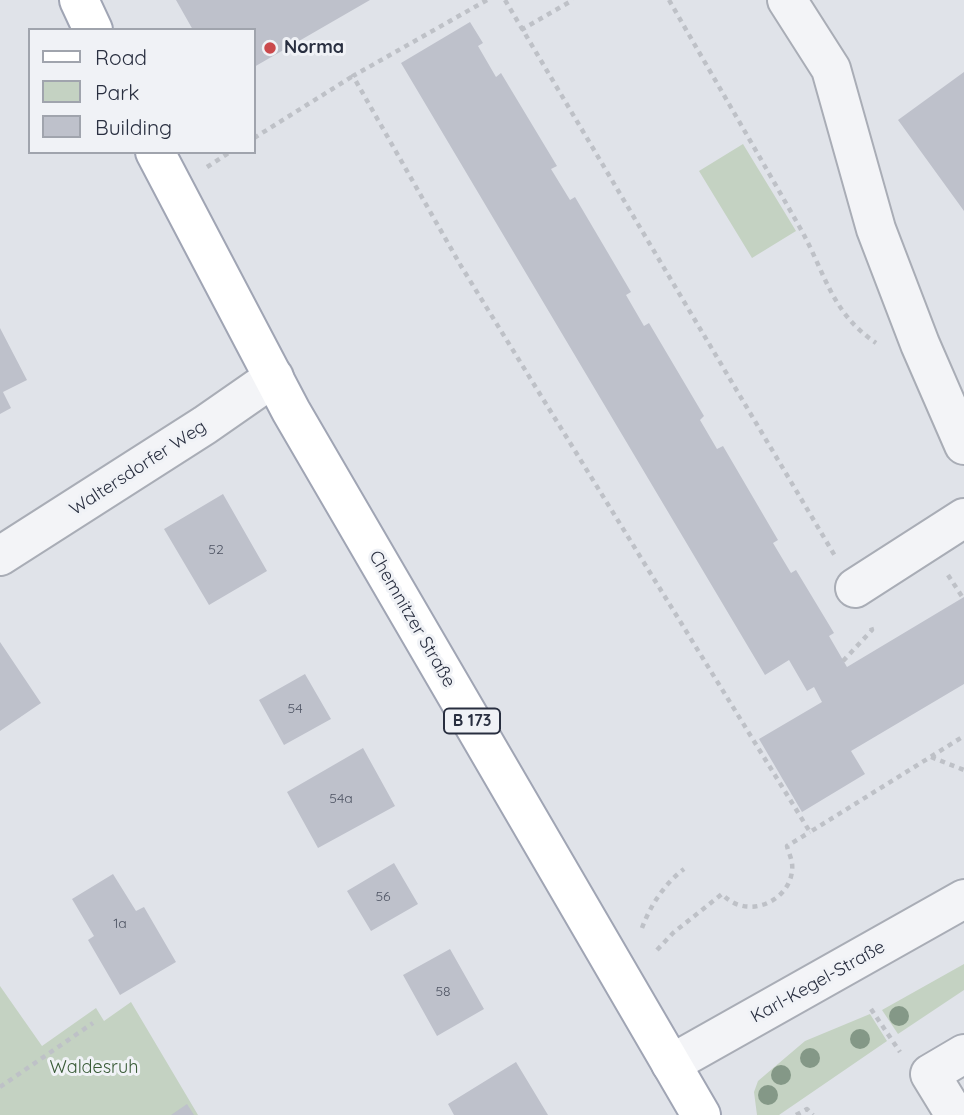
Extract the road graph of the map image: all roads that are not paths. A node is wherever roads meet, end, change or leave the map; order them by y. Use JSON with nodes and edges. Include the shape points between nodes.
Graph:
{"nodes":[{"id":1,"x":79,"y":0,"type":"edge"},
{"id":2,"x":787,"y":0,"type":"edge"},
{"id":3,"x":92,"y":28,"type":"edge"},
{"id":4,"x":156,"y":154,"type":"edge"},
{"id":5,"x":274,"y":377,"type":"junction"},
{"id":6,"x":964,"y":445,"type":"edge"},
{"id":7,"x":964,"y":518,"type":"edge"},
{"id":8,"x":0,"y":556,"type":"edge"},
{"id":9,"x":862,"y":603,"type":"road end"},
{"id":10,"x":964,"y":899,"type":"edge"},
{"id":11,"x":964,"y":1054,"type":"edge"},
{"id":12,"x":671,"y":1063,"type":"junction"},
{"id":13,"x":701,"y":1115,"type":"edge"},
{"id":14,"x":955,"y":1115,"type":"edge"}],
"edges":[{"from":1,"to":3,"type":"main road"},
{"from":2,"to":6,"type":"street","via":[[831,69],[876,229]]},
{"from":4,"to":5,"type":"main road","name":"Chemnitzer Straße","number":"B 173"},
{"from":5,"to":8,"type":"street","name":"Waltersdorfer Weg"},
{"from":5,"to":12,"type":"main road","name":"Chemnitzer Straße","number":"B 173"},
{"from":7,"to":9,"type":"street"},
{"from":10,"to":12,"type":"street","name":"Karl-Kegel-Straße"},
{"from":11,"to":14,"type":"street","via":[[930,1074]]},
{"from":12,"to":13,"type":"main road","name":"Chemnitzer Straße","number":"B 173"}]}
